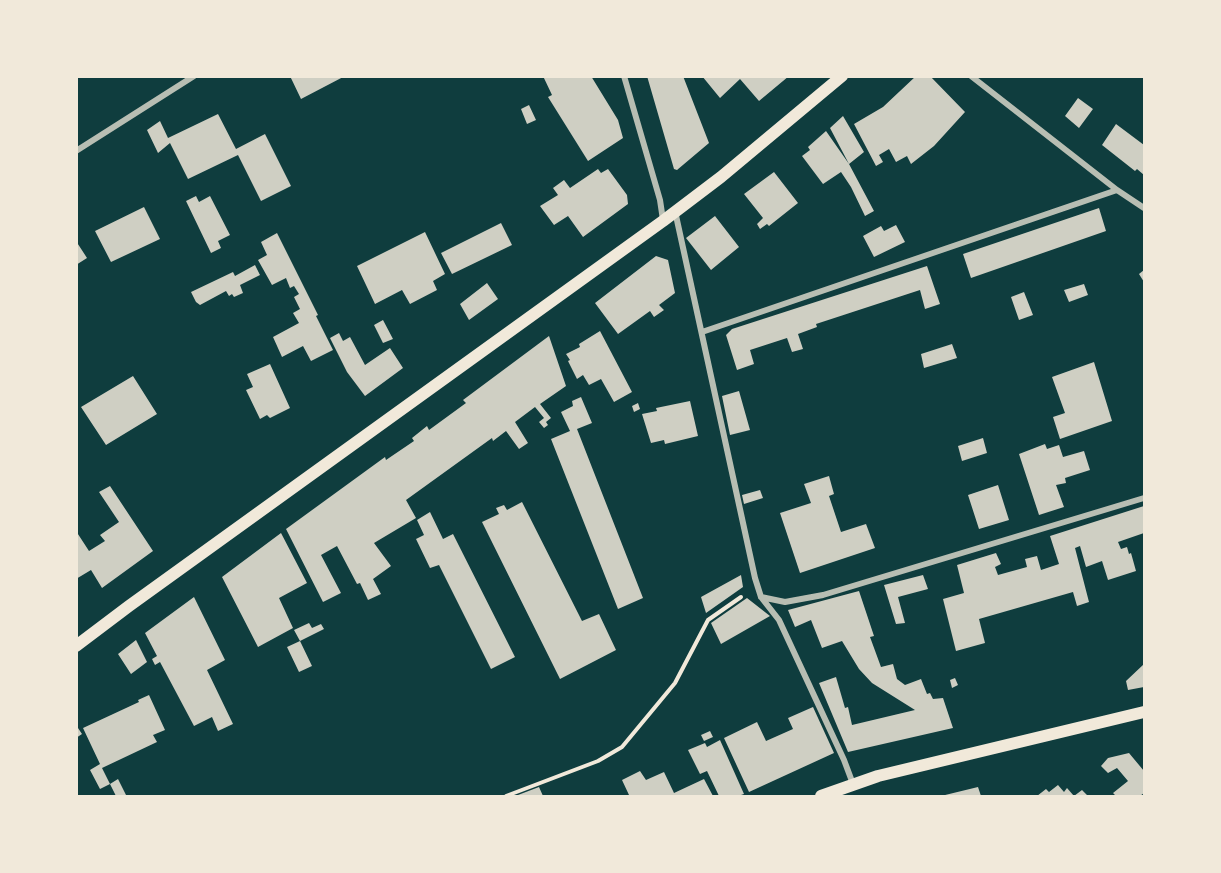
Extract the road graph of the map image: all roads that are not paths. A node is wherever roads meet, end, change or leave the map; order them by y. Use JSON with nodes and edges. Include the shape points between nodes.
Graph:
{"nodes":[{"id":1,"x":194,"y":76,"type":"edge"},
{"id":2,"x":624,"y":76,"type":"edge"},
{"id":3,"x":842,"y":76,"type":"edge"},
{"id":4,"x":971,"y":76,"type":"edge"},
{"id":5,"x":76,"y":151,"type":"edge"},
{"id":6,"x":1117,"y":190,"type":"junction"},
{"id":7,"x":1144,"y":208,"type":"edge"},
{"id":8,"x":675,"y":211,"type":"junction"},
{"id":9,"x":663,"y":221,"type":"junction"},
{"id":10,"x":702,"y":333,"type":"junction"},
{"id":11,"x":1144,"y":498,"type":"edge"},
{"id":12,"x":761,"y":597,"type":"junction"},
{"id":13,"x":76,"y":646,"type":"edge"},
{"id":14,"x":1144,"y":711,"type":"edge"},
{"id":15,"x":853,"y":784,"type":"junction"},
{"id":16,"x":821,"y":796,"type":"edge"}],
"edges":[{"from":1,"to":5,"type":"street"},
{"from":2,"to":9,"type":"street"},
{"from":3,"to":8,"type":"main road"},
{"from":4,"to":6,"type":"street"},
{"from":6,"to":7,"type":"street"},
{"from":6,"to":10,"type":"street"},
{"from":8,"to":9,"type":"main road"},
{"from":8,"to":10,"type":"street"},
{"from":9,"to":13,"type":"main road"},
{"from":10,"to":12,"type":"street"},
{"from":11,"to":12,"type":"street","via":[[823,595],[785,602]]},
{"from":12,"to":15,"type":"street","via":[[779,620]]},
{"from":14,"to":15,"type":"main road"},
{"from":15,"to":16,"type":"main road"}]}
